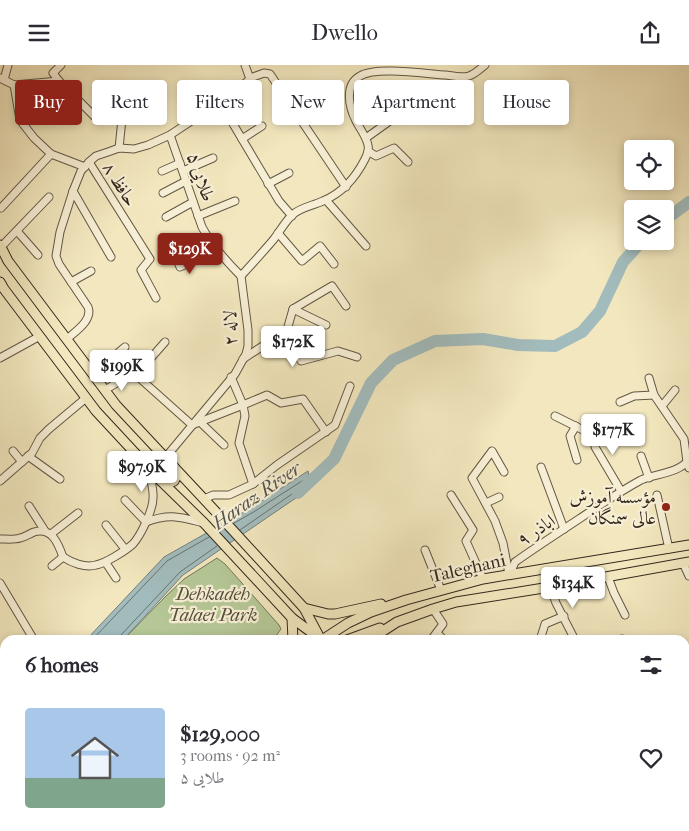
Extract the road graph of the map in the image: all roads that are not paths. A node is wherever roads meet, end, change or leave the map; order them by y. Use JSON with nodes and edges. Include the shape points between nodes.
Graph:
{"nodes":[{"id":1,"x":8,"y":65,"type":"edge"},
{"id":2,"x":61,"y":65,"type":"edge"},
{"id":3,"x":245,"y":65,"type":"edge"},
{"id":4,"x":485,"y":65,"type":"edge"},
{"id":5,"x":2,"y":79,"type":"edge"},
{"id":6,"x":250,"y":79,"type":"joint"},
{"id":7,"x":58,"y":80,"type":"edge"},
{"id":8,"x":14,"y":85,"type":"joint"},
{"id":9,"x":82,"y":104,"type":"edge"},
{"id":10,"x":92,"y":114,"type":"edge"},
{"id":11,"x":121,"y":125,"type":"edge"},
{"id":12,"x":185,"y":125,"type":"edge"},
{"id":13,"x":234,"y":125,"type":"edge"},
{"id":14,"x":384,"y":125,"type":"edge"},
{"id":15,"x":262,"y":126,"type":"dead end"},
{"id":16,"x":170,"y":135,"type":"junction"},
{"id":17,"x":366,"y":138,"type":"junction"},
{"id":18,"x":242,"y":139,"type":"junction"},
{"id":19,"x":119,"y":148,"type":"junction"},
{"id":20,"x":368,"y":151,"type":"junction"},
{"id":21,"x":51,"y":154,"type":"junction"},
{"id":22,"x":213,"y":158,"type":"dead end"},
{"id":23,"x":408,"y":162,"type":"dead end"},
{"id":24,"x":180,"y":163,"type":"junction"},
{"id":25,"x":87,"y":164,"type":"junction"},
{"id":26,"x":162,"y":171,"type":"dead end"},
{"id":27,"x":183,"y":171,"type":"junction"},
{"id":28,"x":290,"y":173,"type":"dead end"},
{"id":29,"x":186,"y":181,"type":"junction"},
{"id":30,"x":268,"y":184,"type":"junction"},
{"id":31,"x":346,"y":187,"type":"junction"},
{"id":32,"x":72,"y":191,"type":"junction"},
{"id":33,"x":163,"y":193,"type":"dead end"},
{"id":34,"x":49,"y":197,"type":"dead end"},
{"id":35,"x":326,"y":200,"type":"junction"},
{"id":36,"x":235,"y":201,"type":"dead end"},
{"id":37,"x":194,"y":202,"type":"junction"},
{"id":38,"x":1,"y":208,"type":"edge"},
{"id":39,"x":198,"y":216,"type":"junction"},
{"id":40,"x":292,"y":216,"type":"junction"},
{"id":41,"x":166,"y":217,"type":"dead end"},
{"id":42,"x":17,"y":231,"type":"junction"},
{"id":43,"x":278,"y":233,"type":"junction"},
{"id":44,"x":1,"y":246,"type":"edge"},
{"id":45,"x":366,"y":246,"type":"dead end"},
{"id":46,"x":216,"y":249,"type":"junction"},
{"id":47,"x":38,"y":255,"type":"dead end"},
{"id":48,"x":175,"y":256,"type":"dead end"},
{"id":49,"x":110,"y":257,"type":"dead end"},
{"id":50,"x":334,"y":264,"type":"dead end"},
{"id":51,"x":90,"y":271,"type":"dead end"},
{"id":52,"x":241,"y":277,"type":"junction"},
{"id":53,"x":71,"y":282,"type":"junction"},
{"id":54,"x":1,"y":286,"type":"edge"},
{"id":55,"x":156,"y":298,"type":"dead end"},
{"id":56,"x":346,"y":306,"type":"dead end"},
{"id":57,"x":293,"y":309,"type":"junction"},
{"id":58,"x":326,"y":325,"type":"dead end"},
{"id":59,"x":288,"y":330,"type":"junction"},
{"id":60,"x":40,"y":336,"type":"junction"},
{"id":61,"x":67,"y":339,"type":"junction"},
{"id":62,"x":165,"y":342,"type":"dead end"},
{"id":63,"x":125,"y":347,"type":"dead end"},
{"id":64,"x":357,"y":357,"type":"dead end"},
{"id":65,"x":0,"y":358,"type":"edge"},
{"id":66,"x":243,"y":359,"type":"junction"},
{"id":67,"x":135,"y":374,"type":"junction"},
{"id":68,"x":231,"y":377,"type":"junction"},
{"id":69,"x":650,"y":378,"type":"dead end"},
{"id":70,"x":350,"y":386,"type":"dead end"},
{"id":71,"x":105,"y":390,"type":"junction"},
{"id":72,"x":675,"y":391,"type":"dead end"},
{"id":73,"x":654,"y":395,"type":"junction"},
{"id":74,"x":86,"y":397,"type":"junction"},
{"id":75,"x":620,"y":402,"type":"dead end"},
{"id":76,"x":243,"y":405,"type":"junction"},
{"id":77,"x":662,"y":406,"type":"junction"},
{"id":78,"x":554,"y":416,"type":"dead end"},
{"id":79,"x":200,"y":422,"type":"junction"},
{"id":80,"x":192,"y":425,"type":"junction"},
{"id":81,"x":576,"y":427,"type":"junction"},
{"id":82,"x":624,"y":427,"type":"dead end"},
{"id":83,"x":326,"y":432,"type":"junction"},
{"id":84,"x":597,"y":437,"type":"junction"},
{"id":85,"x":224,"y":445,"type":"dead end"},
{"id":86,"x":13,"y":451,"type":"dead end"},
{"id":87,"x":28,"y":456,"type":"junction"},
{"id":88,"x":640,"y":456,"type":"dead end"},
{"id":89,"x":165,"y":458,"type":"junction"},
{"id":90,"x":577,"y":460,"type":"dead end"},
{"id":91,"x":22,"y":462,"type":"junction"},
{"id":92,"x":688,"y":463,"type":"edge"},
{"id":93,"x":146,"y":465,"type":"junction"},
{"id":94,"x":174,"y":467,"type":"junction"},
{"id":95,"x":541,"y":467,"type":"dead end"},
{"id":96,"x":504,"y":471,"type":"dead end"},
{"id":97,"x":649,"y":478,"type":"junction"},
{"id":98,"x":60,"y":479,"type":"dead end"},
{"id":99,"x":160,"y":480,"type":"junction"},
{"id":100,"x":0,"y":481,"type":"edge"},
{"id":101,"x":253,"y":484,"type":"junction"},
{"id":102,"x":621,"y":491,"type":"junction"},
{"id":103,"x":451,"y":495,"type":"dead end"},
{"id":104,"x":657,"y":495,"type":"dead end"},
{"id":105,"x":499,"y":497,"type":"dead end"},
{"id":106,"x":204,"y":499,"type":"junction"},
{"id":107,"x":125,"y":500,"type":"dead end"},
{"id":108,"x":486,"y":503,"type":"junction"},
{"id":109,"x":29,"y":505,"type":"dead end"},
{"id":110,"x":78,"y":513,"type":"dead end"},
{"id":111,"x":146,"y":522,"type":"junction"},
{"id":112,"x":204,"y":523,"type":"junction"},
{"id":113,"x":106,"y":525,"type":"dead end"},
{"id":114,"x":564,"y":529,"type":"junction"},
{"id":115,"x":48,"y":533,"type":"junction"},
{"id":116,"x":0,"y":539,"type":"edge"},
{"id":117,"x":689,"y":545,"type":"edge"},
{"id":118,"x":125,"y":549,"type":"junction"},
{"id":119,"x":669,"y":549,"type":"junction"},
{"id":120,"x":425,"y":551,"type":"dead end"},
{"id":121,"x":63,"y":557,"type":"junction"},
{"id":122,"x":106,"y":563,"type":"junction"},
{"id":123,"x":686,"y":563,"type":"edge"},
{"id":124,"x":52,"y":565,"type":"dead end"},
{"id":125,"x":510,"y":574,"type":"junction"},
{"id":126,"x":689,"y":576,"type":"edge"},
{"id":127,"x":608,"y":577,"type":"junction"},
{"id":128,"x":116,"y":578,"type":"dead end"},
{"id":129,"x":484,"y":579,"type":"junction"},
{"id":130,"x":0,"y":583,"type":"edge"},
{"id":131,"x":550,"y":587,"type":"junction"},
{"id":132,"x":441,"y":590,"type":"junction"},
{"id":133,"x":406,"y":599,"type":"junction"},
{"id":134,"x":304,"y":608,"type":"junction"},
{"id":135,"x":433,"y":609,"type":"junction"},
{"id":136,"x":624,"y":615,"type":"dead end"},
{"id":137,"x":564,"y":616,"type":"junction"},
{"id":138,"x":292,"y":618,"type":"junction"},
{"id":139,"x":356,"y":619,"type":"junction"},
{"id":140,"x":437,"y":633,"type":"edge"},
{"id":141,"x":31,"y":635,"type":"edge"},
{"id":142,"x":293,"y":635,"type":"edge"},
{"id":143,"x":314,"y":635,"type":"edge"},
{"id":144,"x":318,"y":635,"type":"edge"},
{"id":145,"x":329,"y":635,"type":"edge"},
{"id":146,"x":358,"y":635,"type":"edge"},
{"id":147,"x":371,"y":635,"type":"edge"},
{"id":148,"x":542,"y":635,"type":"edge"},
{"id":149,"x":574,"y":635,"type":"edge"}],
"edges":[{"from":1,"to":5,"type":"street"},
{"from":2,"to":7,"type":"street","via":[[53,73]]},
{"from":3,"to":6,"type":"street"},
{"from":4,"to":17,"type":"street","via":[[469,76],[398,71],[369,72],[358,77],[351,85],[350,104]]},
{"from":5,"to":8,"type":"street"},
{"from":6,"to":31,"type":"street","via":[[270,74]]},
{"from":8,"to":21,"type":"street","via":[[20,119]]},
{"from":9,"to":10,"type":"street"},
{"from":11,"to":19,"type":"street"},
{"from":12,"to":16,"type":"street"},
{"from":13,"to":18,"type":"street"},
{"from":14,"to":17,"type":"street"},
{"from":15,"to":18,"type":"street"},
{"from":16,"to":19,"type":"street","via":[[134,149]]},
{"from":16,"to":24,"type":"street","name":"طلایی ۵"},
{"from":17,"to":20,"type":"street"},
{"from":18,"to":30,"type":"street"},
{"from":19,"to":25,"type":"street","via":[[96,156]]},
{"from":20,"to":23,"type":"street","via":[[376,156],[394,148]]},
{"from":20,"to":31,"type":"street"},
{"from":21,"to":25,"type":"street"},
{"from":21,"to":38,"type":"street"},
{"from":22,"to":27,"type":"street"},
{"from":24,"to":26,"type":"street"},
{"from":24,"to":27,"type":"street","name":"طلایی ۵"},
{"from":25,"to":32,"type":"street"},
{"from":25,"to":55,"type":"street","name":"حافظ ۸","via":[[150,259],[141,270]]},
{"from":27,"to":29,"type":"street","name":"طلایی ۵"},
{"from":28,"to":30,"type":"street"},
{"from":29,"to":33,"type":"street"},
{"from":29,"to":37,"type":"street","name":"طلایی ۵"},
{"from":30,"to":40,"type":"street"},
{"from":31,"to":35,"type":"street"},
{"from":32,"to":49,"type":"street"},
{"from":32,"to":53,"type":"street","via":[[56,256]]},
{"from":34,"to":42,"type":"street"},
{"from":35,"to":40,"type":"street","via":[[300,209]]},
{"from":35,"to":45,"type":"street"},
{"from":36,"to":39,"type":"street"},
{"from":37,"to":39,"type":"street","name":"طلایی ۵"},
{"from":37,"to":41,"type":"street"},
{"from":39,"to":46,"type":"street","name":"طلایی ۵"},
{"from":40,"to":43,"type":"street"},
{"from":42,"to":44,"type":"street"},
{"from":42,"to":47,"type":"street"},
{"from":43,"to":50,"type":"street","via":[[302,261],[320,246]]},
{"from":43,"to":52,"type":"street"},
{"from":44,"to":61,"type":"main road","via":[[8,261]]},
{"from":46,"to":48,"type":"street","via":[[180,267]]},
{"from":46,"to":52,"type":"street","name":"طلایی ۵"},
{"from":51,"to":53,"type":"street"},
{"from":52,"to":66,"type":"street","name":"لاله ۲","via":[[248,330],[248,346]]},
{"from":53,"to":61,"type":"street","via":[[90,311],[88,318]]},
{"from":54,"to":60,"type":"main road"},
{"from":56,"to":57,"type":"street","via":[[332,287]]},
{"from":57,"to":58,"type":"street"},
{"from":57,"to":59,"type":"street"},
{"from":59,"to":64,"type":"street","via":[[302,361],[338,351]]},
{"from":59,"to":66,"type":"street"},
{"from":60,"to":65,"type":"street"},
{"from":60,"to":74,"type":"main road"},
{"from":61,"to":71,"type":"main road"},
{"from":62,"to":67,"type":"street"},
{"from":63,"to":67,"type":"street","via":[[119,352],[118,362]]},
{"from":66,"to":68,"type":"street","name":"لاله ۲"},
{"from":67,"to":71,"type":"street"},
{"from":67,"to":80,"type":"street"},
{"from":68,"to":76,"type":"street"},
{"from":68,"to":80,"type":"street","name":"لاله ۲"},
{"from":69,"to":73,"type":"street"},
{"from":70,"to":83,"type":"street","via":[[335,425]]},
{"from":71,"to":89,"type":"main road"},
{"from":72,"to":77,"type":"street"},
{"from":73,"to":75,"type":"street","via":[[634,396]]},
{"from":73,"to":77,"type":"street"},
{"from":74,"to":87,"type":"street","via":[[48,429]]},
{"from":74,"to":93,"type":"main road"},
{"from":76,"to":79,"type":"street"},
{"from":76,"to":83,"type":"street","via":[[268,395],[281,403],[303,399]]},
{"from":76,"to":101,"type":"street","via":[[245,416],[240,443]]},
{"from":77,"to":92,"type":"street","via":[[684,439]]},
{"from":78,"to":81,"type":"street"},
{"from":79,"to":80,"type":"street"},
{"from":79,"to":85,"type":"street"},
{"from":80,"to":89,"type":"street","name":"لاله ۲"},
{"from":81,"to":84,"type":"street"},
{"from":81,"to":90,"type":"street","via":[[570,436]]},
{"from":82,"to":84,"type":"street"},
{"from":83,"to":101,"type":"street"},
{"from":84,"to":102,"type":"street","via":[[595,447]]},
{"from":86,"to":91,"type":"street"},
{"from":87,"to":91,"type":"street"},
{"from":87,"to":98,"type":"street"},
{"from":88,"to":97,"type":"street"},
{"from":89,"to":94,"type":"main road"},
{"from":91,"to":100,"type":"street"},
{"from":92,"to":97,"type":"street","name":"اباذر ۹"},
{"from":93,"to":99,"type":"main road"},
{"from":93,"to":111,"type":"street","via":[[153,497]]},
{"from":94,"to":99,"type":"main road","via":[[174,481]]},
{"from":94,"to":106,"type":"main road"},
{"from":95,"to":114,"type":"street"},
{"from":96,"to":108,"type":"street","via":[[492,451],[472,479]]},
{"from":97,"to":102,"type":"street","name":"اباذر ۹"},
{"from":99,"to":112,"type":"main road"},
{"from":101,"to":106,"type":"street","via":[[229,495],[213,495]]},
{"from":102,"to":114,"type":"street","name":"اباذر ۹"},
{"from":103,"to":129,"type":"street","via":[[473,529],[466,541]]},
{"from":104,"to":119,"type":"street"},
{"from":105,"to":108,"type":"street"},
{"from":106,"to":134,"type":"main road"},
{"from":107,"to":111,"type":"street"},
{"from":108,"to":125,"type":"street","via":[[496,521]]},
{"from":109,"to":115,"type":"street"},
{"from":110,"to":115,"type":"street"},
{"from":111,"to":112,"type":"street","via":[[176,516]]},
{"from":111,"to":118,"type":"street","via":[[134,543]]},
{"from":112,"to":138,"type":"main road"},
{"from":113,"to":118,"type":"street"},
{"from":114,"to":125,"type":"street","name":"اباذر ۹","via":[[515,562]]},
{"from":115,"to":116,"type":"street","via":[[35,532],[20,538]]},
{"from":115,"to":121,"type":"street","via":[[58,543]]},
{"from":117,"to":119,"type":"main road","name":"Taleghani"},
{"from":118,"to":122,"type":"street"},
{"from":119,"to":125,"type":"main road","name":"Taleghani"},
{"from":120,"to":132,"type":"street"},
{"from":121,"to":122,"type":"street","via":[[84,565]]},
{"from":121,"to":124,"type":"street"},
{"from":122,"to":128,"type":"street"},
{"from":123,"to":126,"type":"street"},
{"from":123,"to":127,"type":"main road"},
{"from":125,"to":129,"type":"main road","name":"Taleghani"},
{"from":127,"to":131,"type":"main road"},
{"from":127,"to":136,"type":"street"},
{"from":129,"to":132,"type":"main road","name":"Taleghani"},
{"from":130,"to":141,"type":"street"},
{"from":131,"to":135,"type":"main road","via":[[456,602]]},
{"from":131,"to":137,"type":"street"},
{"from":132,"to":133,"type":"main road","name":"Taleghani"},
{"from":133,"to":134,"type":"main road","via":[[334,614]]},
{"from":133,"to":139,"type":"main road","name":"Taleghani"},
{"from":134,"to":144,"type":"main road"},
{"from":135,"to":140,"type":"street","via":[[443,624]]},
{"from":135,"to":147,"type":"main road"},
{"from":137,"to":148,"type":"street","via":[[545,624]]},
{"from":137,"to":149,"type":"street"},
{"from":138,"to":142,"type":"main road"},
{"from":138,"to":143,"type":"main road"},
{"from":139,"to":145,"type":"main road","name":"Taleghani"},
{"from":139,"to":146,"type":"main road","via":[[352,624]]}]}
